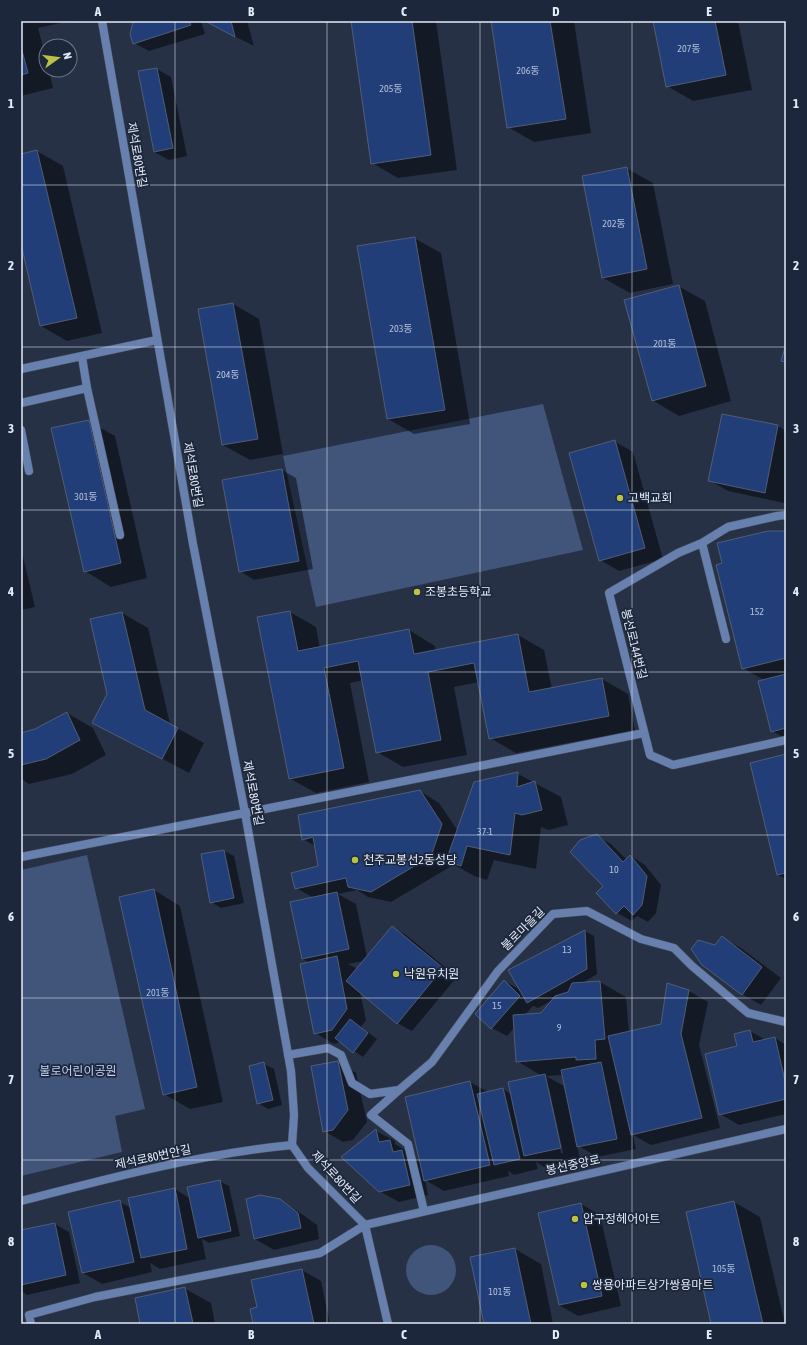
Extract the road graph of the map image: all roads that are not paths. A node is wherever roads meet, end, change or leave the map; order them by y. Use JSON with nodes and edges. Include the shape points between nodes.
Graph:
{"nodes":[{"id":1,"x":102,"y":21,"type":"edge"},
{"id":2,"x":158,"y":340,"type":"junction"},
{"id":3,"x":82,"y":357,"type":"junction"},
{"id":4,"x":21,"y":369,"type":"edge"},
{"id":5,"x":87,"y":388,"type":"junction"},
{"id":6,"x":21,"y":402,"type":"edge"},
{"id":7,"x":21,"y":430,"type":"edge"},
{"id":8,"x":30,"y":471,"type":"dead end"},
{"id":9,"x":786,"y":515,"type":"edge"},
{"id":10,"x":120,"y":535,"type":"dead end"},
{"id":11,"x":702,"y":543,"type":"junction"},
{"id":12,"x":726,"y":639,"type":"dead end"},
{"id":13,"x":644,"y":733,"type":"junction"},
{"id":14,"x":786,"y":740,"type":"edge"},
{"id":15,"x":245,"y":813,"type":"junction"},
{"id":16,"x":21,"y":857,"type":"edge"},
{"id":17,"x":786,"y":1022,"type":"edge"},
{"id":18,"x":288,"y":1054,"type":"junction"},
{"id":19,"x":399,"y":1090,"type":"junction"},
{"id":20,"x":786,"y":1129,"type":"edge"},
{"id":21,"x":292,"y":1144,"type":"junction"},
{"id":22,"x":21,"y":1201,"type":"edge"},
{"id":23,"x":424,"y":1211,"type":"junction"},
{"id":24,"x":366,"y":1225,"type":"junction"},
{"id":25,"x":31,"y":1324,"type":"edge"},
{"id":26,"x":388,"y":1324,"type":"edge"}],
"edges":[{"from":1,"to":2,"type":"street","name":"제석로80번길"},
{"from":2,"to":3,"type":"street"},
{"from":2,"to":15,"type":"street","name":"제석로80번길","via":[[193,544]]},
{"from":3,"to":4,"type":"street"},
{"from":3,"to":5,"type":"street"},
{"from":5,"to":6,"type":"street"},
{"from":5,"to":10,"type":"street"},
{"from":7,"to":8,"type":"street"},
{"from":9,"to":11,"type":"street","name":"봉선로144번길","via":[[728,527]]},
{"from":11,"to":12,"type":"street"},
{"from":11,"to":13,"type":"street","name":"봉선로144번길","via":[[678,553],[609,593]]},
{"from":13,"to":14,"type":"street","name":"봉선로144번길","via":[[650,755],[673,765]]},
{"from":13,"to":15,"type":"street"},
{"from":15,"to":16,"type":"street"},
{"from":15,"to":18,"type":"street","name":"제석로80번길"},
{"from":17,"to":19,"type":"street","name":"불로마을길","via":[[748,1013],[674,948],[641,939],[587,911],[553,914],[498,971],[432,1062]]},
{"from":18,"to":19,"type":"street","via":[[328,1048],[341,1055],[352,1083],[370,1094]]},
{"from":18,"to":21,"type":"street","name":"제석로80번길","via":[[294,1115]]},
{"from":19,"to":23,"type":"street","name":"불로마을길","via":[[371,1115],[408,1144]]},
{"from":20,"to":23,"type":"street","name":"봉선중앙로"},
{"from":21,"to":22,"type":"street","name":"제석로80번안길","via":[[143,1170]]},
{"from":21,"to":24,"type":"street","name":"제석로80번길","via":[[308,1168]]},
{"from":23,"to":24,"type":"street","name":"봉선중앙로"},
{"from":24,"to":25,"type":"street","via":[[320,1253],[96,1297],[29,1315]]},
{"from":24,"to":26,"type":"street"}]}
